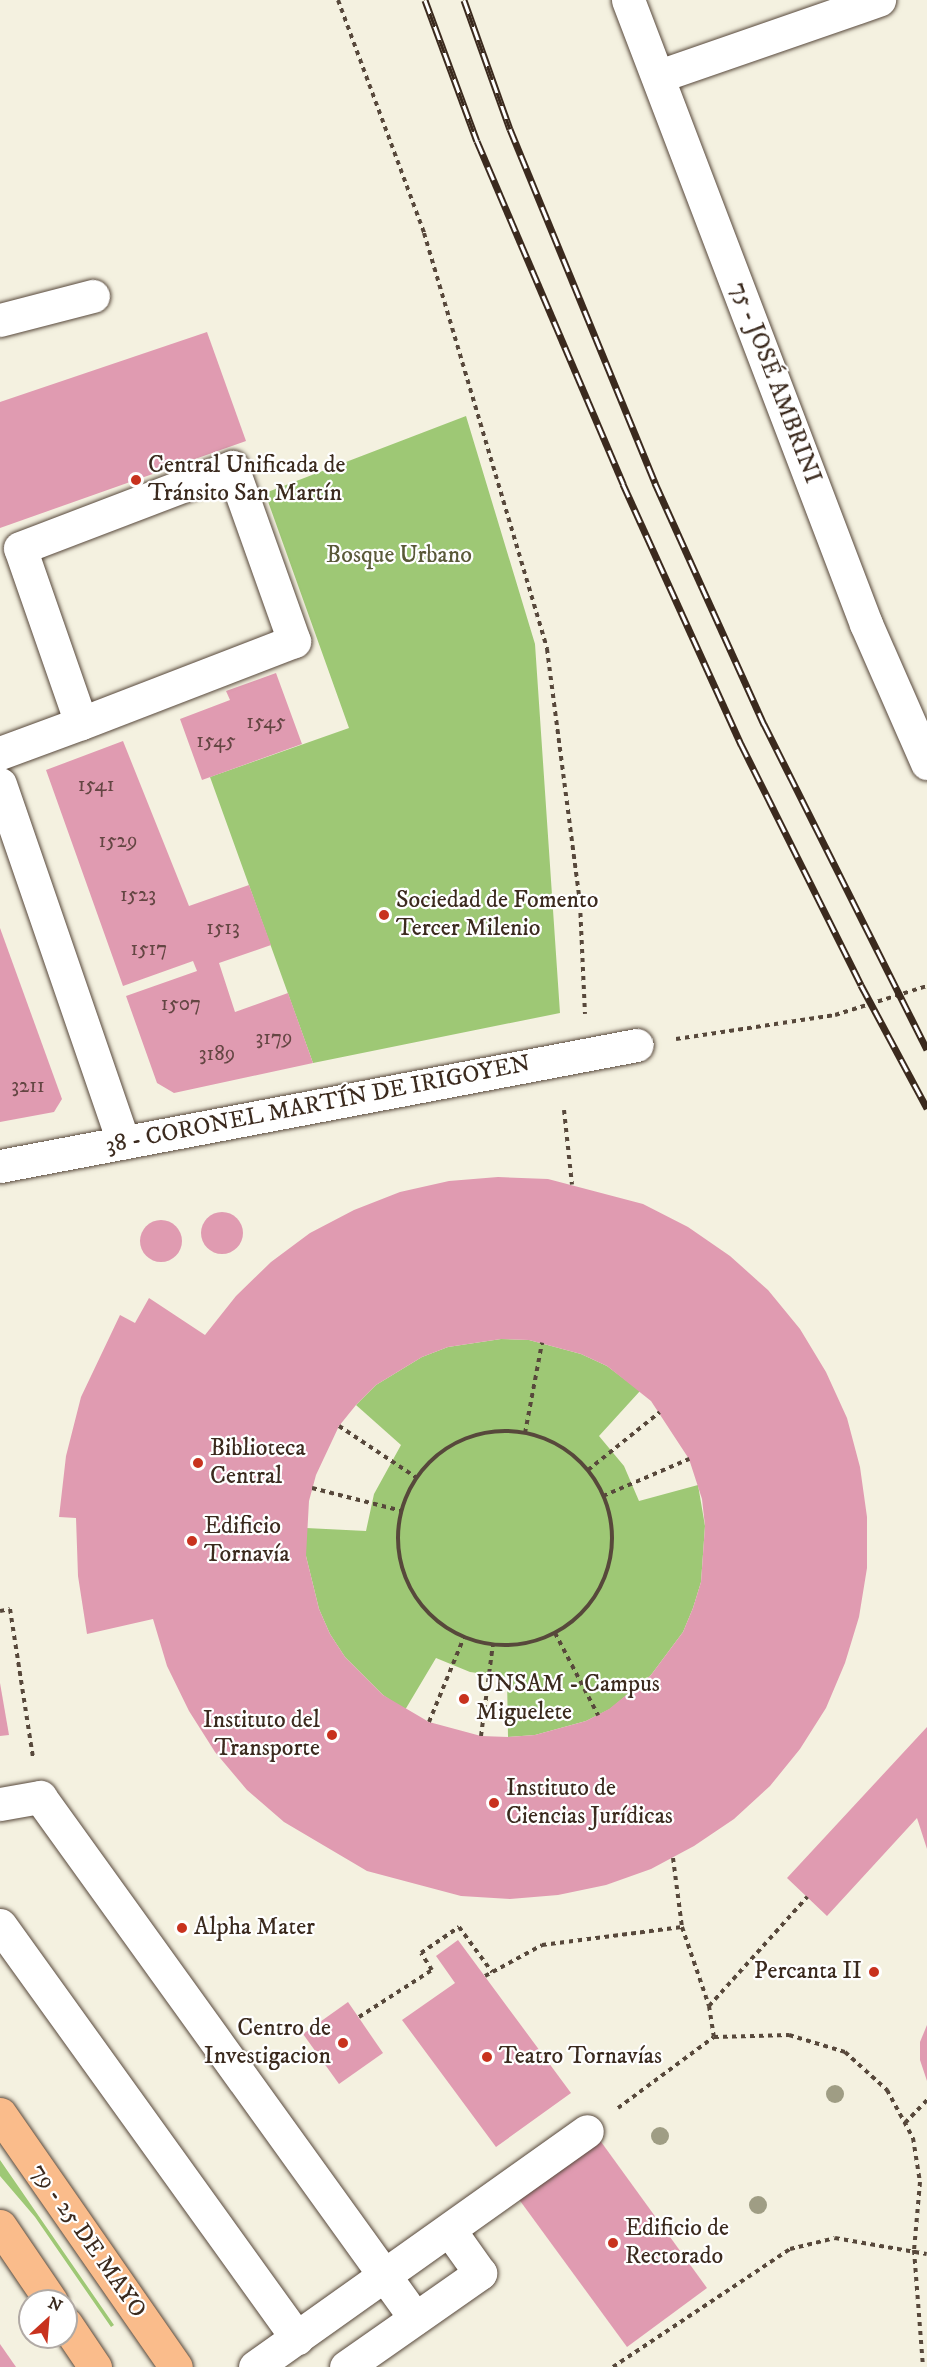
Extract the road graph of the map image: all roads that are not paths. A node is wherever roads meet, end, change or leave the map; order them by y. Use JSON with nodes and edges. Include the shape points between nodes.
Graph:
{"nodes":[{"id":1,"x":628,"y":0,"type":"edge"},
{"id":2,"x":879,"y":0,"type":"edge"},
{"id":3,"x":658,"y":76,"type":"junction"},
{"id":4,"x":93,"y":296,"type":"dead end"},
{"id":5,"x":0,"y":320,"type":"edge"},
{"id":6,"x":81,"y":723,"type":"junction"},
{"id":7,"x":0,"y":753,"type":"edge"},
{"id":8,"x":927,"y":763,"type":"edge"},
{"id":9,"x":0,"y":784,"type":"edge"},
{"id":10,"x":637,"y":1045,"type":"road end"},
{"id":11,"x":123,"y":1142,"type":"junction"},
{"id":12,"x":0,"y":1166,"type":"edge"},
{"id":13,"x":0,"y":1804,"type":"edge"},
{"id":14,"x":0,"y":1925,"type":"edge"},
{"id":15,"x":0,"y":2114,"type":"edge"},
{"id":16,"x":587,"y":2132,"type":"road end"},
{"id":17,"x":0,"y":2226,"type":"edge"},
{"id":18,"x":450,"y":2231,"type":"junction"},
{"id":19,"x":384,"y":2277,"type":"junction"},
{"id":20,"x":43,"y":2289,"type":"edge"},
{"id":21,"x":415,"y":2318,"type":"junction"},
{"id":22,"x":297,"y":2338,"type":"junction"},
{"id":23,"x":78,"y":2342,"type":"edge"},
{"id":24,"x":95,"y":2367,"type":"edge"},
{"id":25,"x":176,"y":2367,"type":"edge"},
{"id":26,"x":255,"y":2367,"type":"edge"},
{"id":27,"x":346,"y":2367,"type":"edge"}],
"edges":[{"from":1,"to":3,"type":"street","name":"75 - JOSÉ AMBRINI"},
{"from":2,"to":3,"type":"street"},
{"from":3,"to":8,"type":"street","name":"75 - JOSÉ AMBRINI","via":[[867,624]]},
{"from":4,"to":5,"type":"street"},
{"from":6,"to":6,"type":"street","via":[[294,641],[232,467],[20,548]]},
{"from":6,"to":7,"type":"street"},
{"from":9,"to":11,"type":"street"},
{"from":10,"to":11,"type":"street","name":"38 - CORONEL MARTÍN DE IRIGOYEN"},
{"from":11,"to":12,"type":"street","name":"38 - CORONEL MARTÍN DE IRIGOYEN"},
{"from":13,"to":19,"type":"street","via":[[40,1797]]},
{"from":14,"to":22,"type":"street"},
{"from":15,"to":25,"type":"main road","name":"79 - 25 DE MAYO"},
{"from":16,"to":18,"type":"street"},
{"from":17,"to":20,"type":"main road"},
{"from":18,"to":19,"type":"street"},
{"from":18,"to":21,"type":"street","via":[[480,2273]]},
{"from":19,"to":21,"type":"street"},
{"from":19,"to":22,"type":"street"},
{"from":21,"to":27,"type":"street"},
{"from":22,"to":26,"type":"street"},
{"from":23,"to":24,"type":"main road"}]}
